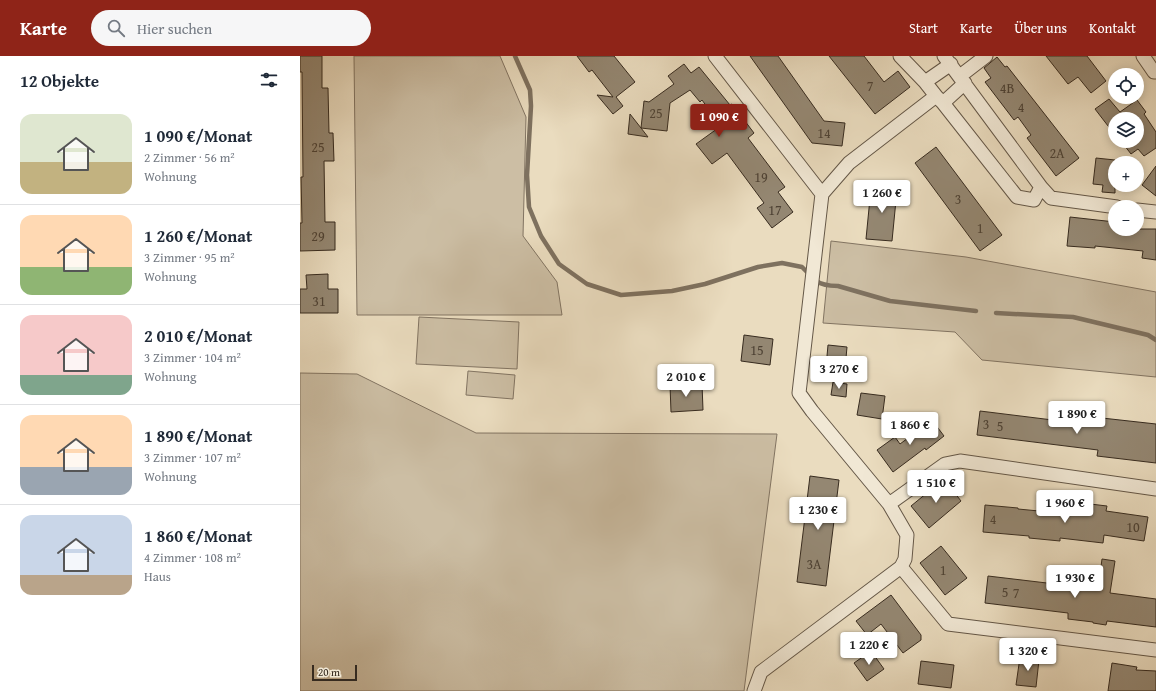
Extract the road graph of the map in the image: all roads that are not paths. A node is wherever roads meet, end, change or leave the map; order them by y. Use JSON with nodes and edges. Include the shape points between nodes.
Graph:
{"nodes":[{"id":1,"x":715,"y":56,"type":"edge"},
{"id":2,"x":900,"y":56,"type":"edge"},
{"id":3,"x":986,"y":56,"type":"edge"},
{"id":4,"x":1143,"y":56,"type":"edge"},
{"id":5,"x":947,"y":60,"type":"edge"},
{"id":6,"x":1156,"y":72,"type":"edge"},
{"id":7,"x":963,"y":80,"type":"junction"},
{"id":8,"x":925,"y":82,"type":"junction"},
{"id":9,"x":939,"y":100,"type":"junction"},
{"id":10,"x":1041,"y":186,"type":"junction"},
{"id":11,"x":822,"y":194,"type":"junction"},
{"id":12,"x":1108,"y":206,"type":"edge"},
{"id":13,"x":1144,"y":211,"type":"edge"},
{"id":14,"x":1156,"y":212,"type":"edge"},
{"id":15,"x":1156,"y":489,"type":"edge"},
{"id":16,"x":889,"y":504,"type":"junction"},
{"id":17,"x":901,"y":567,"type":"junction"},
{"id":18,"x":1156,"y":650,"type":"edge"},
{"id":19,"x":754,"y":691,"type":"edge"}],
"edges":[{"from":1,"to":11,"type":"street"},
{"from":2,"to":8,"type":"street"},
{"from":3,"to":7,"type":"street"},
{"from":4,"to":6,"type":"street"},
{"from":5,"to":7,"type":"street"},
{"from":5,"to":8,"type":"street"},
{"from":7,"to":9,"type":"street"},
{"from":7,"to":10,"type":"street"},
{"from":8,"to":9,"type":"street"},
{"from":9,"to":10,"type":"street","via":[[1017,197],[1034,200]]},
{"from":9,"to":11,"type":"street","via":[[849,163]]},
{"from":10,"to":12,"type":"street","via":[[1051,198]]},
{"from":11,"to":16,"type":"street","via":[[799,393]]},
{"from":13,"to":14,"type":"street"},
{"from":15,"to":16,"type":"street","via":[[960,461],[945,464]]},
{"from":16,"to":17,"type":"street","via":[[907,535],[905,559]]},
{"from":17,"to":18,"type":"street","via":[[948,624]]},
{"from":17,"to":19,"type":"street","via":[[761,672]]}]}
